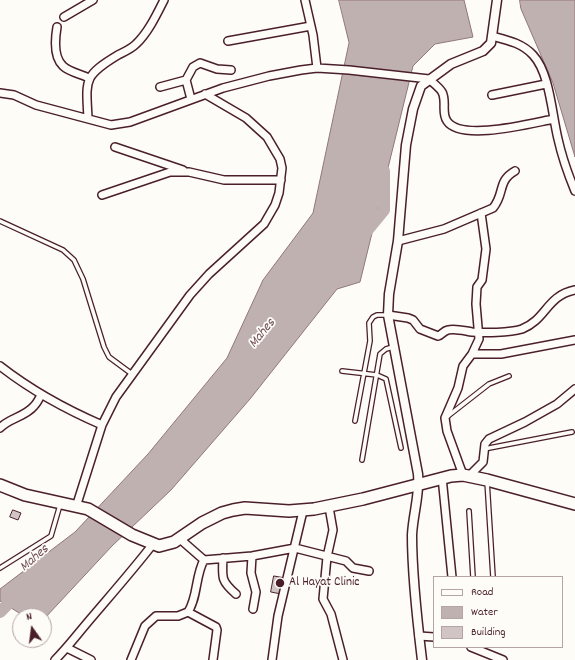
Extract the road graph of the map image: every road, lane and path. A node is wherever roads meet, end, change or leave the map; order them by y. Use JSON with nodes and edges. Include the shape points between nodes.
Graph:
{"nodes":[{"id":1,"x":92,"y":0,"type":"edge"},
{"id":2,"x":164,"y":0,"type":"edge"},
{"id":3,"x":305,"y":0,"type":"edge"},
{"id":4,"x":497,"y":0,"type":"edge"},
{"id":5,"x":64,"y":17,"type":"dead end"},
{"id":6,"x":312,"y":26,"type":"junction"},
{"id":7,"x":57,"y":27,"type":"dead end"},
{"id":8,"x":492,"y":36,"type":"junction"},
{"id":9,"x":228,"y":41,"type":"dead end"},
{"id":10,"x":317,"y":68,"type":"junction"},
{"id":11,"x":231,"y":70,"type":"dead end"},
{"id":12,"x":89,"y":78,"type":"junction"},
{"id":13,"x":429,"y":79,"type":"junction"},
{"id":14,"x":186,"y":80,"type":"junction"},
{"id":15,"x":546,"y":84,"type":"junction"},
{"id":16,"x":160,"y":87,"type":"dead end"},
{"id":17,"x":0,"y":93,"type":"edge"},
{"id":18,"x":205,"y":94,"type":"junction"},
{"id":19,"x":492,"y":95,"type":"dead end"},
{"id":20,"x":191,"y":99,"type":"junction"},
{"id":21,"x":88,"y":118,"type":"junction"},
{"id":22,"x":554,"y":119,"type":"junction"},
{"id":23,"x":114,"y":147,"type":"dead end"},
{"id":24,"x":189,"y":172,"type":"junction"},
{"id":25,"x":515,"y":172,"type":"dead end"},
{"id":26,"x":281,"y":180,"type":"junction"},
{"id":27,"x":575,"y":191,"type":"edge"},
{"id":28,"x":102,"y":195,"type":"dead end"},
{"id":29,"x":481,"y":213,"type":"junction"},
{"id":30,"x":0,"y":220,"type":"edge"},
{"id":31,"x":398,"y":241,"type":"junction"},
{"id":32,"x":575,"y":290,"type":"edge"},
{"id":33,"x":388,"y":315,"type":"junction"},
{"id":34,"x":478,"y":332,"type":"junction"},
{"id":35,"x":575,"y":340,"type":"edge"},
{"id":36,"x":393,"y":347,"type":"junction"},
{"id":37,"x":472,"y":354,"type":"junction"},
{"id":38,"x":0,"y":366,"type":"edge"},
{"id":39,"x":342,"y":371,"type":"dead end"},
{"id":40,"x":364,"y":373,"type":"junction"},
{"id":41,"x":133,"y":375,"type":"junction"},
{"id":42,"x":377,"y":375,"type":"junction"},
{"id":43,"x":509,"y":376,"type":"dead end"},
{"id":44,"x":575,"y":389,"type":"edge"},
{"id":45,"x":41,"y":395,"type":"junction"},
{"id":46,"x":445,"y":418,"type":"junction"},
{"id":47,"x":355,"y":421,"type":"dead end"},
{"id":48,"x":102,"y":425,"type":"junction"},
{"id":49,"x":0,"y":428,"type":"edge"},
{"id":50,"x":572,"y":432,"type":"dead end"},
{"id":51,"x":401,"y":448,"type":"dead end"},
{"id":52,"x":484,"y":449,"type":"junction"},
{"id":53,"x":362,"y":460,"type":"dead end"},
{"id":54,"x":466,"y":476,"type":"junction"},
{"id":55,"x":442,"y":477,"type":"junction"},
{"id":56,"x":487,"y":480,"type":"junction"},
{"id":57,"x":419,"y":483,"type":"junction"},
{"id":58,"x":0,"y":485,"type":"edge"},
{"id":59,"x":60,"y":503,"type":"junction"},
{"id":60,"x":575,"y":504,"type":"edge"},
{"id":61,"x":76,"y":506,"type":"junction"},
{"id":62,"x":329,"y":507,"type":"junction"},
{"id":63,"x":303,"y":511,"type":"junction"},
{"id":64,"x":469,"y":511,"type":"dead end"},
{"id":65,"x":180,"y":539,"type":"junction"},
{"id":66,"x":153,"y":544,"type":"junction"},
{"id":67,"x":295,"y":548,"type":"junction"},
{"id":68,"x":252,"y":556,"type":"junction"},
{"id":69,"x":327,"y":557,"type":"junction"},
{"id":70,"x":223,"y":558,"type":"junction"},
{"id":71,"x":204,"y":560,"type":"junction"},
{"id":72,"x":0,"y":568,"type":"edge"},
{"id":73,"x":369,"y":571,"type":"dead end"},
{"id":74,"x":452,"y":576,"type":"edge"},
{"id":75,"x":473,"y":576,"type":"edge"},
{"id":76,"x":493,"y":576,"type":"edge"},
{"id":77,"x":236,"y":594,"type":"dead end"},
{"id":78,"x":253,"y":609,"type":"dead end"},
{"id":79,"x":188,"y":612,"type":"junction"},
{"id":80,"x":419,"y":636,"type":"junction"},
{"id":81,"x":433,"y":637,"type":"edge"},
{"id":82,"x":67,"y":648,"type":"junction"},
{"id":83,"x":475,"y":648,"type":"edge"},
{"id":84,"x":55,"y":660,"type":"edge"},
{"id":85,"x":91,"y":660,"type":"edge"},
{"id":86,"x":131,"y":660,"type":"edge"},
{"id":87,"x":213,"y":660,"type":"edge"},
{"id":88,"x":272,"y":660,"type":"edge"},
{"id":89,"x":343,"y":660,"type":"edge"},
{"id":90,"x":422,"y":660,"type":"edge"},
{"id":91,"x":484,"y":660,"type":"edge"},
{"id":92,"x":503,"y":660,"type":"edge"}],
"edges":[{"from":1,"to":5,"type":"street"},
{"from":2,"to":12,"type":"street","via":[[143,37]]},
{"from":3,"to":6,"type":"street"},
{"from":4,"to":8,"type":"street"},
{"from":6,"to":9,"type":"street"},
{"from":6,"to":10,"type":"street"},
{"from":7,"to":12,"type":"street","via":[[55,45],[60,62]]},
{"from":8,"to":13,"type":"street","via":[[483,51],[451,64]]},
{"from":8,"to":15,"type":"street","via":[[516,42],[533,55],[541,66]]},
{"from":10,"to":13,"type":"street"},
{"from":10,"to":18,"type":"street","via":[[269,76]]},
{"from":11,"to":14,"type":"street","via":[[217,69],[200,63],[193,67]]},
{"from":12,"to":21,"type":"street","via":[[86,89]]},
{"from":13,"to":22,"type":"street","via":[[442,91],[446,120],[450,126],[470,132],[482,132]]},
{"from":13,"to":31,"type":"street","via":[[421,86],[413,109],[406,146]]},
{"from":14,"to":16,"type":"street"},
{"from":14,"to":20,"type":"street"},
{"from":15,"to":19,"type":"street"},
{"from":15,"to":22,"type":"street"},
{"from":17,"to":21,"type":"street","via":[[14,94],[36,105]]},
{"from":18,"to":20,"type":"street"},
{"from":18,"to":26,"type":"street","via":[[246,118],[268,137],[280,158]]},
{"from":20,"to":21,"type":"street","via":[[121,124],[111,125]]},
{"from":22,"to":27,"type":"street","via":[[566,168]]},
{"from":23,"to":24,"type":"street"},
{"from":24,"to":26,"type":"street","via":[[224,180]]},
{"from":24,"to":28,"type":"street","via":[[170,172]]},
{"from":25,"to":29,"type":"street","via":[[506,176],[498,202],[493,208]]},
{"from":26,"to":41,"type":"street","via":[[275,206],[264,224],[190,295]]},
{"from":29,"to":31,"type":"street","via":[[444,229]]},
{"from":29,"to":34,"type":"street","via":[[486,249],[482,280],[477,287]]},
{"from":30,"to":41,"type":"lane","via":[[63,250],[74,260],[84,279],[109,357]]},
{"from":31,"to":33,"type":"street"},
{"from":32,"to":34,"type":"street","via":[[558,296],[531,325],[519,330]]},
{"from":33,"to":34,"type":"street","via":[[413,320],[420,329],[438,336],[448,329]]},
{"from":33,"to":36,"type":"street"},
{"from":33,"to":40,"type":"lane","via":[[377,315],[370,320],[370,342]]},
{"from":34,"to":37,"type":"street","via":[[479,339]]},
{"from":35,"to":37,"type":"street","via":[[501,354]]},
{"from":36,"to":42,"type":"lane","via":[[380,354]]},
{"from":36,"to":57,"type":"street","via":[[418,467]]},
{"from":37,"to":46,"type":"street","via":[[463,366],[458,388]]},
{"from":38,"to":45,"type":"street"},
{"from":39,"to":40,"type":"lane"},
{"from":40,"to":42,"type":"lane"},
{"from":40,"to":47,"type":"lane"},
{"from":41,"to":48,"type":"street","via":[[116,397]]},
{"from":42,"to":51,"type":"lane","via":[[388,383]]},
{"from":42,"to":53,"type":"lane"},
{"from":43,"to":46,"type":"lane","via":[[489,384]]},
{"from":44,"to":52,"type":"street","via":[[557,404],[489,438]]},
{"from":45,"to":48,"type":"street","via":[[66,410]]},
{"from":45,"to":49,"type":"street","via":[[32,409]]},
{"from":46,"to":54,"type":"street","via":[[447,431]]},
{"from":48,"to":61,"type":"street"},
{"from":50,"to":52,"type":"lane"},
{"from":52,"to":54,"type":"street","via":[[483,462]]},
{"from":54,"to":55,"type":"highway"},
{"from":54,"to":56,"type":"highway"},
{"from":55,"to":57,"type":"highway"},
{"from":55,"to":74,"type":"street"},
{"from":56,"to":60,"type":"highway"},
{"from":56,"to":76,"type":"lane"},
{"from":57,"to":62,"type":"highway"},
{"from":57,"to":80,"type":"street","via":[[412,534]]},
{"from":58,"to":59,"type":"highway","via":[[25,495]]},
{"from":59,"to":61,"type":"highway"},
{"from":59,"to":72,"type":"lane","via":[[51,536]]},
{"from":61,"to":66,"type":"highway"},
{"from":62,"to":63,"type":"highway"},
{"from":62,"to":69,"type":"street","via":[[333,530]]},
{"from":63,"to":65,"type":"highway","via":[[258,508],[233,510],[202,523]]},
{"from":63,"to":67,"type":"street"},
{"from":64,"to":75,"type":"lane"},
{"from":65,"to":66,"type":"highway","via":[[166,545]]},
{"from":65,"to":71,"type":"street"},
{"from":66,"to":82,"type":"street"},
{"from":67,"to":68,"type":"street"},
{"from":67,"to":69,"type":"street","via":[[317,552]]},
{"from":67,"to":88,"type":"street","via":[[278,616]]},
{"from":68,"to":70,"type":"street"},
{"from":68,"to":78,"type":"street","via":[[251,573],[256,592]]},
{"from":69,"to":73,"type":"street","via":[[346,561],[353,568]]},
{"from":69,"to":89,"type":"street","via":[[323,599],[331,614]]},
{"from":70,"to":71,"type":"street"},
{"from":70,"to":77,"type":"street","via":[[223,580]]},
{"from":71,"to":79,"type":"street"},
{"from":79,"to":86,"type":"street","via":[[178,616],[156,616],[145,626]]},
{"from":79,"to":87,"type":"street","via":[[216,627]]},
{"from":80,"to":81,"type":"street"},
{"from":80,"to":90,"type":"street"},
{"from":82,"to":84,"type":"street"},
{"from":82,"to":85,"type":"street"},
{"from":83,"to":91,"type":"street"},
{"from":83,"to":92,"type":"street"}]}
